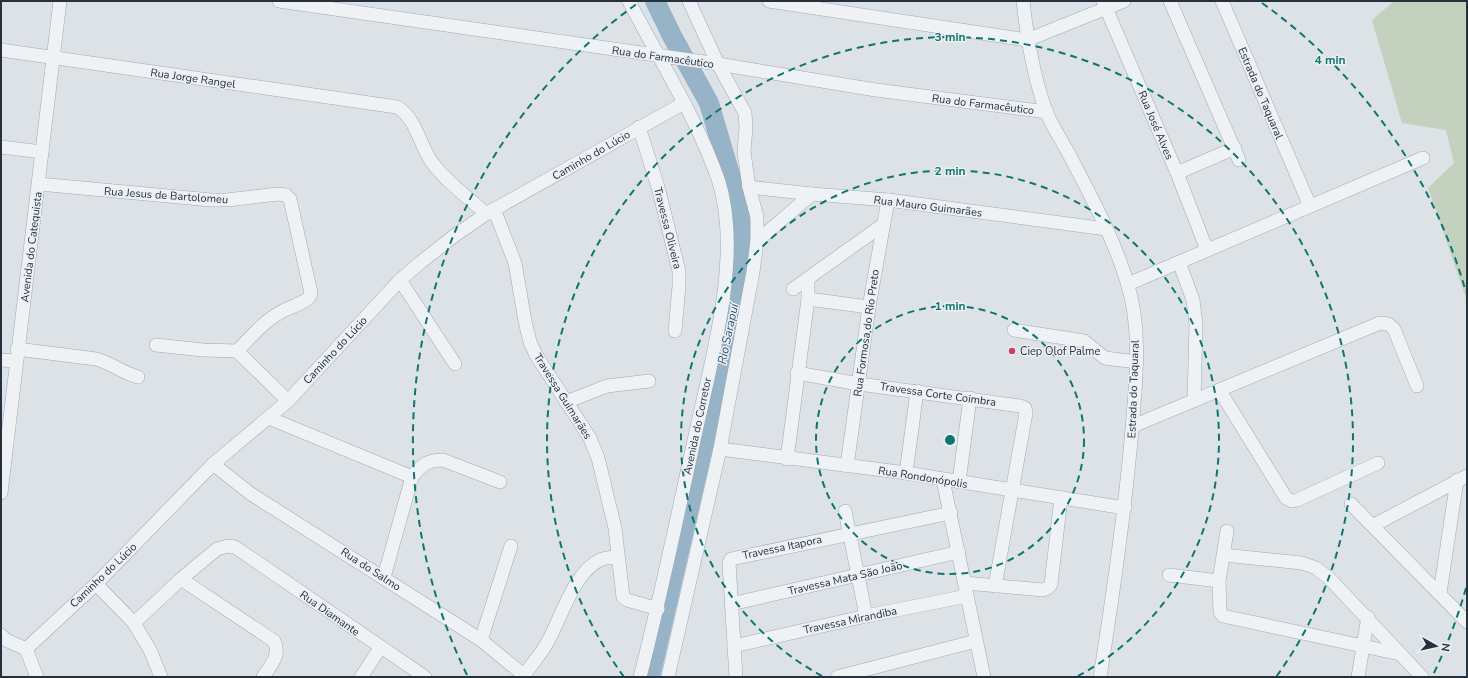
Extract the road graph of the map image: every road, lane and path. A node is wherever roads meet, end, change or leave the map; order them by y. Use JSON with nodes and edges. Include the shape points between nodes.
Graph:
{"nodes":[{"id":1,"x":60,"y":1,"type":"edge"},
{"id":2,"x":279,"y":1,"type":"edge"},
{"id":3,"x":629,"y":1,"type":"edge"},
{"id":4,"x":689,"y":1,"type":"edge"},
{"id":5,"x":769,"y":1,"type":"edge"},
{"id":6,"x":1023,"y":1,"type":"edge"},
{"id":7,"x":1124,"y":1,"type":"edge"},
{"id":8,"x":1170,"y":1,"type":"edge"},
{"id":9,"x":1222,"y":1,"type":"edge"},
{"id":10,"x":326,"y":5,"type":"edge"},
{"id":11,"x":1105,"y":5,"type":"edge"},
{"id":12,"x":1027,"y":40,"type":"junction"},
{"id":13,"x":1,"y":50,"type":"edge"},
{"id":14,"x":658,"y":56,"type":"junction"},
{"id":15,"x":54,"y":59,"type":"junction"},
{"id":16,"x":712,"y":64,"type":"junction"},
{"id":17,"x":684,"y":103,"type":"junction"},
{"id":18,"x":1047,"y":112,"type":"junction"},
{"id":19,"x":639,"y":127,"type":"junction"},
{"id":20,"x":1,"y":147,"type":"edge"},
{"id":21,"x":42,"y":152,"type":"junction"},
{"id":22,"x":1423,"y":158,"type":"dead end"},
{"id":23,"x":1177,"y":173,"type":"junction"},
{"id":24,"x":39,"y":184,"type":"junction"},
{"id":25,"x":749,"y":187,"type":"junction"},
{"id":26,"x":812,"y":194,"type":"junction"},
{"id":27,"x":888,"y":200,"type":"junction"},
{"id":28,"x":1310,"y":206,"type":"junction"},
{"id":29,"x":490,"y":212,"type":"junction"},
{"id":30,"x":884,"y":224,"type":"junction"},
{"id":31,"x":1106,"y":229,"type":"junction"},
{"id":32,"x":757,"y":241,"type":"junction"},
{"id":33,"x":1207,"y":250,"type":"junction"},
{"id":34,"x":1180,"y":262,"type":"junction"},
{"id":35,"x":808,"y":279,"type":"junction"},
{"id":36,"x":400,"y":280,"type":"junction"},
{"id":37,"x":1128,"y":284,"type":"junction"},
{"id":38,"x":793,"y":289,"type":"dead end"},
{"id":39,"x":808,"y":299,"type":"junction"},
{"id":40,"x":869,"y":307,"type":"junction"},
{"id":41,"x":1014,"y":330,"type":"dead end"},
{"id":42,"x":675,"y":331,"type":"dead end"},
{"id":43,"x":156,"y":345,"type":"dead end"},
{"id":44,"x":236,"y":351,"type":"junction"},
{"id":45,"x":16,"y":355,"type":"junction"},
{"id":46,"x":1,"y":360,"type":"edge"},
{"id":47,"x":1137,"y":362,"type":"junction"},
{"id":48,"x":455,"y":364,"type":"dead end"},
{"id":49,"x":797,"y":373,"type":"junction"},
{"id":50,"x":138,"y":377,"type":"dead end"},
{"id":51,"x":649,"y":381,"type":"dead end"},
{"id":52,"x":859,"y":384,"type":"junction"},
{"id":53,"x":1417,"y":386,"type":"dead end"},
{"id":54,"x":917,"y":391,"type":"junction"},
{"id":55,"x":1220,"y":391,"type":"junction"},
{"id":56,"x":970,"y":398,"type":"junction"},
{"id":57,"x":288,"y":401,"type":"junction"},
{"id":58,"x":1194,"y":401,"type":"junction"},
{"id":59,"x":566,"y":402,"type":"junction"},
{"id":60,"x":269,"y":418,"type":"junction"},
{"id":61,"x":1132,"y":426,"type":"junction"},
{"id":62,"x":720,"y":449,"type":"junction"},
{"id":63,"x":787,"y":459,"type":"junction"},
{"id":64,"x":1378,"y":463,"type":"dead end"},
{"id":65,"x":213,"y":464,"type":"junction"},
{"id":66,"x":847,"y":466,"type":"junction"},
{"id":67,"x":906,"y":473,"type":"junction"},
{"id":68,"x":412,"y":477,"type":"junction"},
{"id":69,"x":1462,"y":478,"type":"edge"},
{"id":70,"x":943,"y":480,"type":"junction"},
{"id":71,"x":500,"y":482,"type":"dead end"},
{"id":72,"x":959,"y":482,"type":"junction"},
{"id":73,"x":1012,"y":491,"type":"junction"},
{"id":74,"x":1,"y":493,"type":"edge"},
{"id":75,"x":1061,"y":498,"type":"junction"},
{"id":76,"x":1351,"y":504,"type":"dead end"},
{"id":77,"x":1125,"y":508,"type":"junction"},
{"id":78,"x":845,"y":510,"type":"dead end"},
{"id":79,"x":951,"y":513,"type":"junction"},
{"id":80,"x":1374,"y":525,"type":"junction"},
{"id":81,"x":1227,"y":531,"type":"dead end"},
{"id":82,"x":850,"y":534,"type":"junction"},
{"id":83,"x":511,"y":546,"type":"dead end"},
{"id":84,"x":959,"y":552,"type":"junction"},
{"id":85,"x":1224,"y":554,"type":"junction"},
{"id":86,"x":617,"y":557,"type":"junction"},
{"id":87,"x":858,"y":575,"type":"junction"},
{"id":88,"x":1169,"y":575,"type":"dead end"},
{"id":89,"x":384,"y":577,"type":"junction"},
{"id":90,"x":181,"y":579,"type":"junction"},
{"id":91,"x":1219,"y":581,"type":"junction"},
{"id":92,"x":965,"y":583,"type":"junction"},
{"id":93,"x":96,"y":584,"type":"junction"},
{"id":94,"x":995,"y":586,"type":"junction"},
{"id":95,"x":1440,"y":593,"type":"junction"},
{"id":96,"x":967,"y":596,"type":"junction"},
{"id":97,"x":731,"y":604,"type":"junction"},
{"id":98,"x":658,"y":608,"type":"junction"},
{"id":99,"x":866,"y":616,"type":"junction"},
{"id":100,"x":1368,"y":617,"type":"junction"},
{"id":101,"x":1467,"y":622,"type":"edge"},
{"id":102,"x":134,"y":623,"type":"junction"},
{"id":103,"x":3,"y":639,"type":"edge"},
{"id":104,"x":481,"y":640,"type":"junction"},
{"id":105,"x":976,"y":641,"type":"junction"},
{"id":106,"x":734,"y":646,"type":"junction"},
{"id":107,"x":1364,"y":647,"type":"junction"},
{"id":108,"x":380,"y":648,"type":"junction"},
{"id":109,"x":26,"y":649,"type":"junction"},
{"id":110,"x":1400,"y":654,"type":"junction"},
{"id":111,"x":525,"y":676,"type":"edge"},
{"id":112,"x":37,"y":677,"type":"edge"},
{"id":113,"x":161,"y":677,"type":"edge"},
{"id":114,"x":262,"y":677,"type":"edge"},
{"id":115,"x":361,"y":677,"type":"edge"},
{"id":116,"x":424,"y":677,"type":"edge"},
{"id":117,"x":640,"y":677,"type":"edge"},
{"id":118,"x":668,"y":677,"type":"edge"},
{"id":119,"x":736,"y":677,"type":"edge"},
{"id":120,"x":837,"y":677,"type":"edge"},
{"id":121,"x":984,"y":677,"type":"edge"},
{"id":122,"x":1100,"y":677,"type":"edge"},
{"id":123,"x":1358,"y":677,"type":"edge"},
{"id":124,"x":1422,"y":677,"type":"edge"}],
"edges":[{"from":1,"to":15,"type":"street","name":"Avenida do Catequista"},
{"from":2,"to":10,"type":"street","name":"Rua do Farmacêutico"},
{"from":3,"to":14,"type":"street","name":"Avenida do Corretor"},
{"from":4,"to":16,"type":"street"},
{"from":5,"to":12,"type":"street"},
{"from":6,"to":12,"type":"street","name":"Estrada do Taquaral"},
{"from":7,"to":11,"type":"street"},
{"from":8,"to":23,"type":"street","via":[[1237,154]]},
{"from":9,"to":28,"type":"street","name":"Estrada do Taquaral"},
{"from":10,"to":14,"type":"street","name":"Rua do Farmacêutico"},
{"from":11,"to":12,"type":"street"},
{"from":11,"to":23,"type":"street","name":"Rua José Alves"},
{"from":12,"to":18,"type":"street","name":"Estrada do Taquaral"},
{"from":13,"to":15,"type":"street","name":"Rua Jorge Rangel"},
{"from":14,"to":16,"type":"street","name":"Rua do Farmacêutico"},
{"from":14,"to":17,"type":"street","name":"Avenida do Corretor"},
{"from":15,"to":21,"type":"street","name":"Avenida do Catequista"},
{"from":15,"to":29,"type":"street","name":"Rua Jorge Rangel","via":[[397,107],[409,117],[431,161],[445,176]]},
{"from":16,"to":18,"type":"street","name":"Rua do Farmacêutico","via":[[876,90]]},
{"from":16,"to":25,"type":"street","via":[[745,113],[744,152]]},
{"from":17,"to":19,"type":"street","name":"Caminho do Lúcio"},
{"from":17,"to":98,"type":"street","name":"Avenida do Corretor","via":[[718,180],[725,216],[727,258],[724,296]]},
{"from":18,"to":31,"type":"street","name":"Estrada do Taquaral"},
{"from":19,"to":29,"type":"street","name":"Caminho do Lúcio"},
{"from":19,"to":42,"type":"street","name":"Travessa Oliveira","via":[[658,187],[679,271]]},
{"from":20,"to":21,"type":"street"},
{"from":21,"to":24,"type":"street","name":"Avenida do Catequista"},
{"from":22,"to":28,"type":"street"},
{"from":23,"to":33,"type":"street","name":"Rua José Alves"},
{"from":24,"to":44,"type":"street","name":"Rua Jesus de Bartolomeu","via":[[211,200],[286,195],[290,199],[311,296],[279,312]]},
{"from":24,"to":45,"type":"street","name":"Avenida do Catequista"},
{"from":25,"to":26,"type":"street","name":"Rua Mauro Guimarães"},
{"from":25,"to":32,"type":"street","via":[[757,217]]},
{"from":26,"to":27,"type":"street","name":"Rua Mauro Guimarães"},
{"from":26,"to":32,"type":"street"},
{"from":27,"to":30,"type":"street","name":"Rua Formosa do Rio Preto"},
{"from":27,"to":31,"type":"street","name":"Rua Mauro Guimarães"},
{"from":28,"to":33,"type":"street"},
{"from":29,"to":36,"type":"street","name":"Caminho do Lúcio","via":[[454,236]]},
{"from":29,"to":59,"type":"street","name":"Travessa Guimarães","via":[[515,262],[530,342]]},
{"from":30,"to":35,"type":"street"},
{"from":30,"to":40,"type":"street","name":"Rua Formosa do Rio Preto"},
{"from":31,"to":37,"type":"street","name":"Estrada do Taquaral"},
{"from":32,"to":62,"type":"street"},
{"from":33,"to":34,"type":"street"},
{"from":34,"to":37,"type":"street"},
{"from":34,"to":58,"type":"street","via":[[1193,300],[1196,324]]},
{"from":35,"to":38,"type":"street"},
{"from":35,"to":39,"type":"street"},
{"from":36,"to":48,"type":"street"},
{"from":36,"to":57,"type":"street","name":"Caminho do Lúcio"},
{"from":37,"to":47,"type":"street","name":"Estrada do Taquaral","via":[[1135,320]]},
{"from":39,"to":40,"type":"street"},
{"from":39,"to":49,"type":"street"},
{"from":40,"to":52,"type":"street","name":"Rua Formosa do Rio Preto"},
{"from":41,"to":47,"type":"street","via":[[1084,341],[1105,358]]},
{"from":43,"to":44,"type":"street"},
{"from":44,"to":57,"type":"street"},
{"from":45,"to":46,"type":"street"},
{"from":45,"to":50,"type":"street","via":[[96,359]]},
{"from":45,"to":74,"type":"street","name":"Avenida do Catequista"},
{"from":47,"to":61,"type":"street","name":"Estrada do Taquaral"},
{"from":49,"to":52,"type":"street","name":"Travessa Corte Coimbra"},
{"from":49,"to":63,"type":"street"},
{"from":51,"to":59,"type":"street","via":[[607,386]]},
{"from":52,"to":54,"type":"street","name":"Travessa Corte Coimbra"},
{"from":52,"to":66,"type":"street","name":"Rua Formosa do Rio Preto"},
{"from":53,"to":55,"type":"street","via":[[1394,329],[1388,324],[1380,324]]},
{"from":54,"to":56,"type":"street","name":"Travessa Corte Coimbra"},
{"from":54,"to":67,"type":"street"},
{"from":55,"to":58,"type":"street"},
{"from":55,"to":64,"type":"street","via":[[1286,498],[1292,501]]},
{"from":56,"to":72,"type":"street"},
{"from":56,"to":73,"type":"street","name":"Travessa Corte Coimbra","via":[[1025,408]]},
{"from":57,"to":60,"type":"street","name":"Caminho do Lúcio"},
{"from":58,"to":61,"type":"street"},
{"from":59,"to":86,"type":"street","name":"Travessa Guimarães","via":[[590,438],[598,458],[615,528]]},
{"from":60,"to":65,"type":"street","name":"Caminho do Lúcio"},
{"from":60,"to":68,"type":"street"},
{"from":61,"to":77,"type":"street","name":"Estrada do Taquaral"},
{"from":62,"to":63,"type":"street","name":"Rua Rondonópolis"},
{"from":62,"to":118,"type":"street"},
{"from":63,"to":66,"type":"street","name":"Rua Rondonópolis"},
{"from":65,"to":89,"type":"street","name":"Rua do Salmo","via":[[251,494]]},
{"from":65,"to":93,"type":"street","name":"Caminho do Lúcio"},
{"from":66,"to":67,"type":"street","name":"Rua Rondonópolis"},
{"from":67,"to":70,"type":"street","name":"Rua Rondonópolis"},
{"from":68,"to":71,"type":"street","via":[[425,463],[443,460]]},
{"from":68,"to":89,"type":"street"},
{"from":69,"to":80,"type":"street"},
{"from":69,"to":95,"type":"street"},
{"from":70,"to":72,"type":"street","name":"Rua Rondonópolis"},
{"from":70,"to":79,"type":"street"},
{"from":72,"to":73,"type":"street","name":"Rua Rondonópolis"},
{"from":73,"to":75,"type":"street","name":"Rua Rondonópolis"},
{"from":73,"to":94,"type":"street"},
{"from":75,"to":77,"type":"street","name":"Rua Rondonópolis"},
{"from":75,"to":94,"type":"street","via":[[1051,584],[1043,590]]},
{"from":76,"to":80,"type":"street"},
{"from":77,"to":122,"type":"street","name":"Estrada do Taquaral"},
{"from":78,"to":82,"type":"street"},
{"from":79,"to":82,"type":"street","name":"Travessa Itapora"},
{"from":79,"to":84,"type":"street"},
{"from":80,"to":95,"type":"street"},
{"from":81,"to":85,"type":"street"},
{"from":82,"to":87,"type":"street"},
{"from":82,"to":97,"type":"street","name":"Travessa Itapora","via":[[731,559]]},
{"from":83,"to":104,"type":"street"},
{"from":84,"to":87,"type":"street","name":"Travessa Mata São João"},
{"from":84,"to":92,"type":"street"},
{"from":85,"to":91,"type":"street"},
{"from":85,"to":100,"type":"street","via":[[1302,563],[1316,568]]},
{"from":86,"to":98,"type":"street","name":"Travessa Guimarães","via":[[623,597]]},
{"from":86,"to":111,"type":"street","via":[[602,559],[584,574],[570,595],[547,643]]},
{"from":87,"to":97,"type":"street","name":"Travessa Mata São João"},
{"from":87,"to":99,"type":"street"},
{"from":88,"to":91,"type":"street"},
{"from":89,"to":104,"type":"street","name":"Rua do Salmo"},
{"from":90,"to":102,"type":"street"},
{"from":90,"to":108,"type":"street","name":"Rua Diamante","via":[[217,549],[228,546],[235,548]]},
{"from":90,"to":114,"type":"street","via":[[274,640],[277,651],[275,660]]},
{"from":91,"to":107,"type":"street","via":[[1220,612],[1227,618]]},
{"from":92,"to":94,"type":"street"},
{"from":92,"to":96,"type":"street"},
{"from":93,"to":102,"type":"street"},
{"from":93,"to":109,"type":"street","name":"Caminho do Lúcio"},
{"from":95,"to":101,"type":"street"},
{"from":96,"to":99,"type":"street","name":"Travessa Mirandiba"},
{"from":96,"to":105,"type":"street"},
{"from":97,"to":106,"type":"street","name":"Travessa Itapora"},
{"from":98,"to":117,"type":"street","name":"Avenida do Corretor"},
{"from":99,"to":106,"type":"street","name":"Travessa Mirandiba"},
{"from":100,"to":107,"type":"street"},
{"from":100,"to":110,"type":"street"},
{"from":102,"to":113,"type":"street","via":[[150,650]]},
{"from":103,"to":109,"type":"street"},
{"from":104,"to":111,"type":"street","name":"Rua do Salmo"},
{"from":105,"to":120,"type":"street"},
{"from":105,"to":121,"type":"street"},
{"from":106,"to":119,"type":"street","name":"Travessa Itapora"},
{"from":107,"to":110,"type":"street"},
{"from":107,"to":123,"type":"street"},
{"from":108,"to":115,"type":"street"},
{"from":108,"to":116,"type":"street","name":"Rua Diamante"},
{"from":109,"to":112,"type":"street"},
{"from":110,"to":124,"type":"street"}]}
